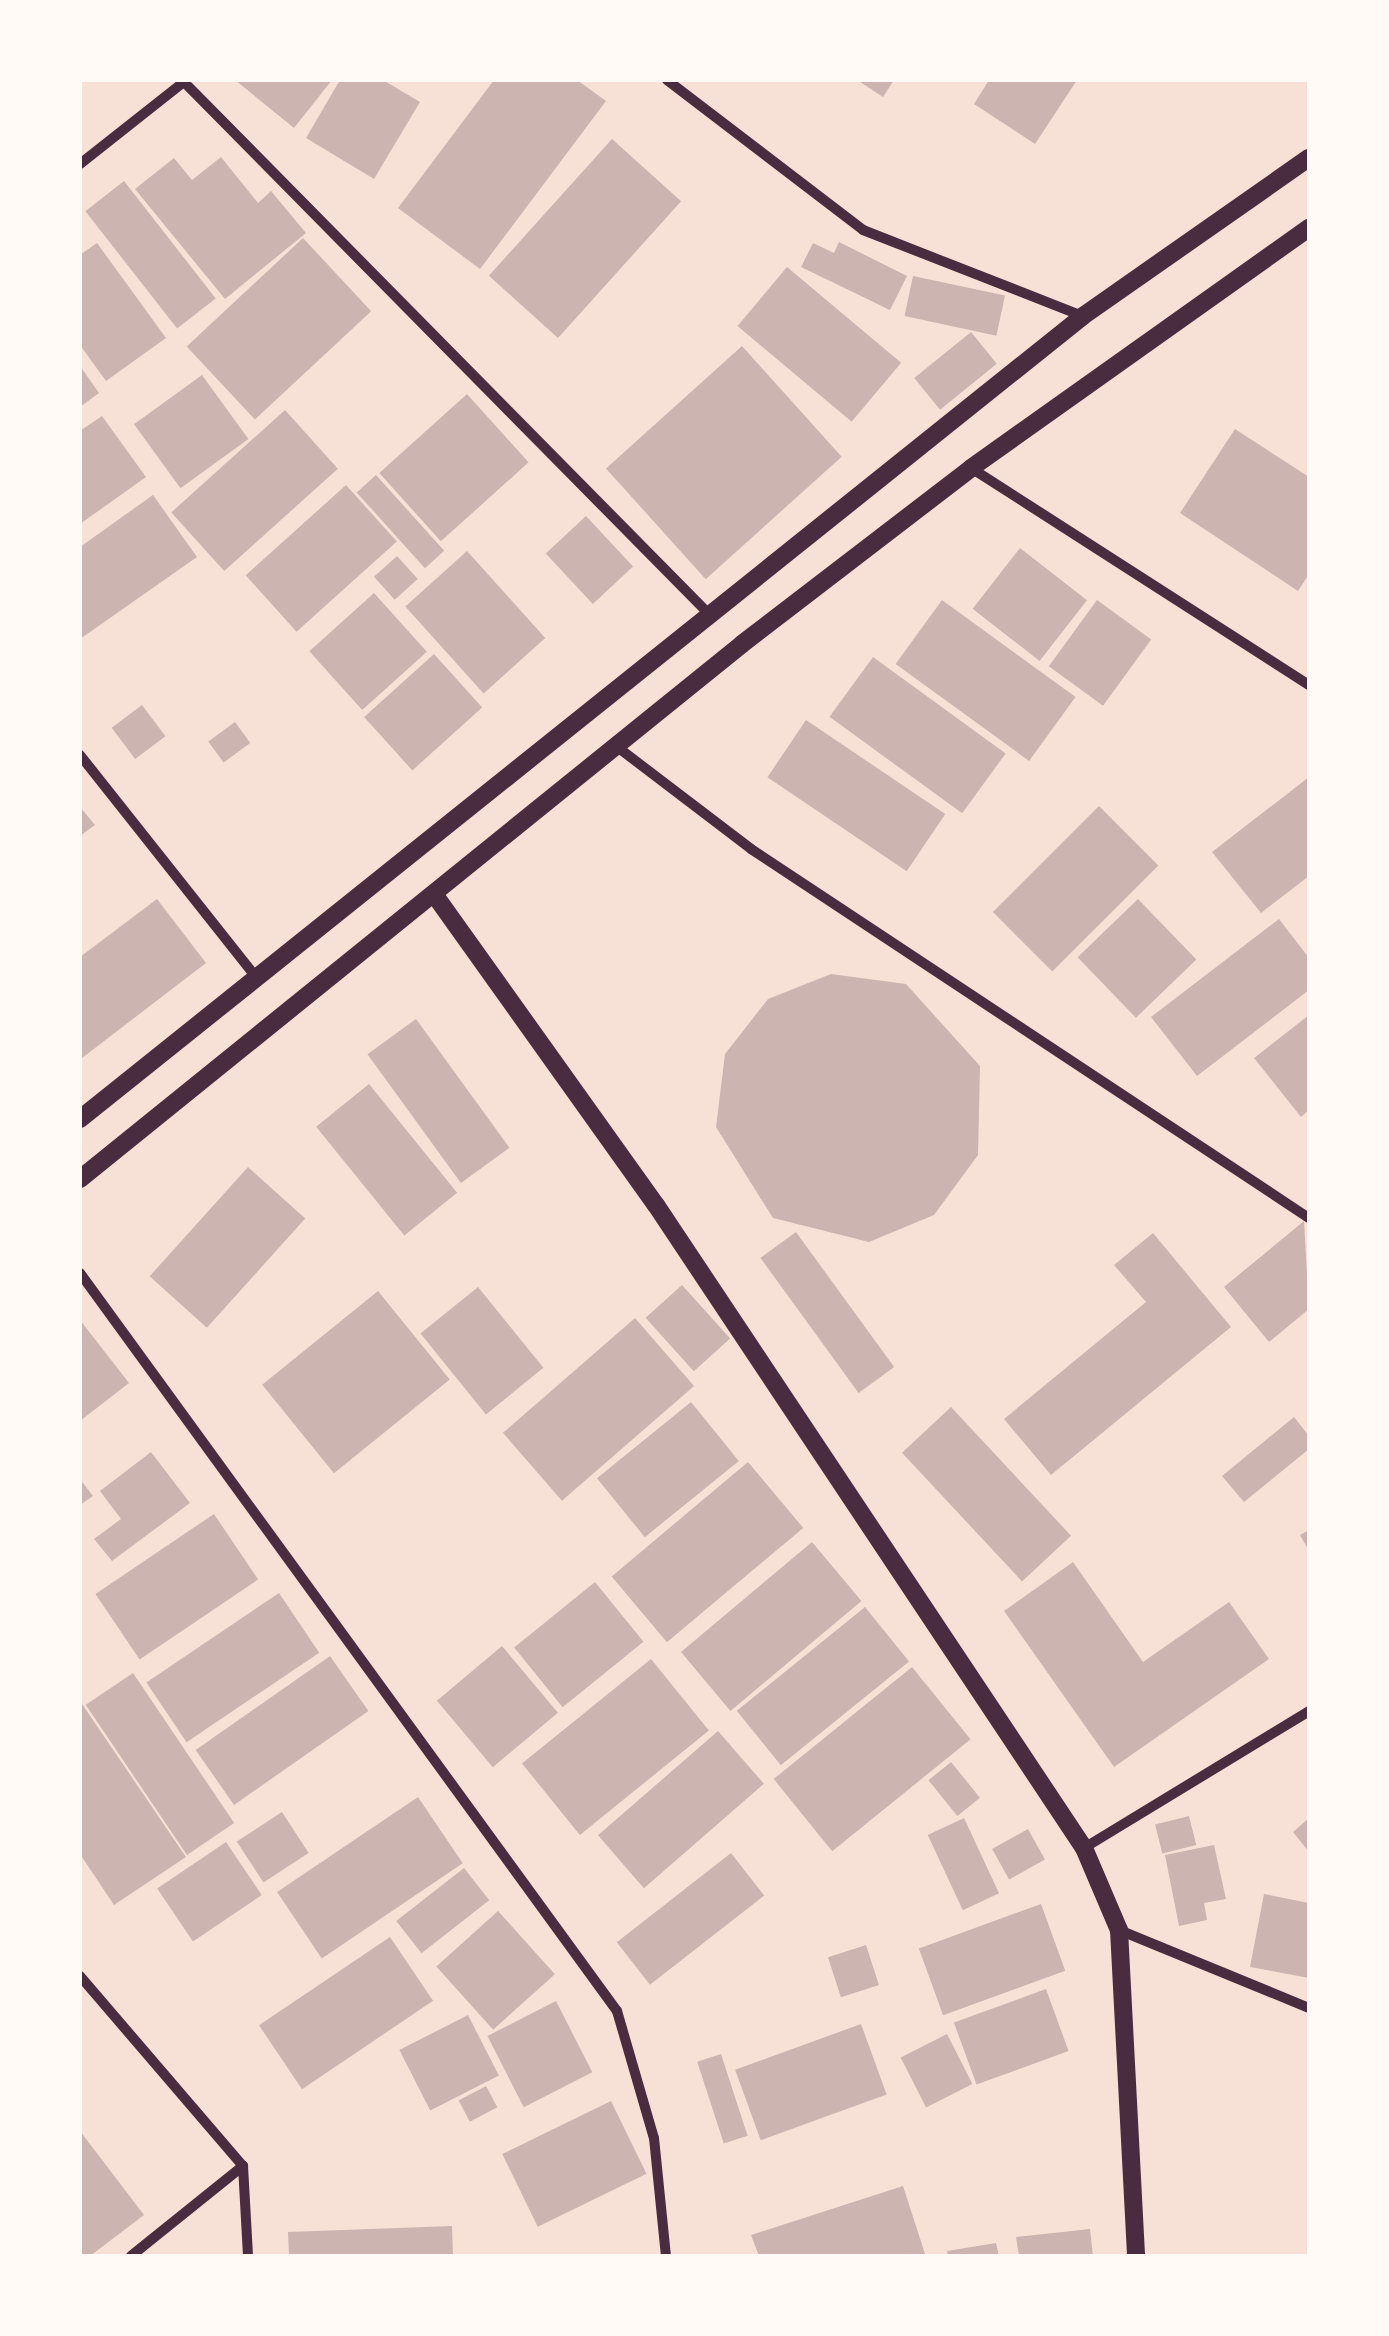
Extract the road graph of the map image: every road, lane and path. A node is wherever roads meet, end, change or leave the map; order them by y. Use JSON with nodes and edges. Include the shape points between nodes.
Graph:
{"nodes":[{"id":1,"x":667,"y":80,"type":"edge"},
{"id":2,"x":1309,"y":158,"type":"edge"},
{"id":3,"x":80,"y":164,"type":"edge"},
{"id":4,"x":1309,"y":228,"type":"edge"},
{"id":5,"x":1083,"y":316,"type":"junction"},
{"id":6,"x":971,"y":468,"type":"junction"},
{"id":7,"x":708,"y":613,"type":"junction"},
{"id":8,"x":1309,"y":685,"type":"edge"},
{"id":9,"x":616,"y":746,"type":"junction"},
{"id":10,"x":80,"y":755,"type":"edge"},
{"id":11,"x":434,"y":894,"type":"junction"},
{"id":12,"x":258,"y":979,"type":"junction"},
{"id":13,"x":80,"y":1118,"type":"edge"},
{"id":14,"x":80,"y":1179,"type":"edge"},
{"id":15,"x":1309,"y":1218,"type":"edge"},
{"id":16,"x":80,"y":1273,"type":"edge"},
{"id":17,"x":1309,"y":1711,"type":"edge"},
{"id":18,"x":1084,"y":1848,"type":"junction"},
{"id":19,"x":1119,"y":1930,"type":"junction"},
{"id":20,"x":80,"y":1976,"type":"edge"},
{"id":21,"x":1309,"y":2008,"type":"edge"},
{"id":22,"x":243,"y":2166,"type":"junction"},
{"id":23,"x":131,"y":2256,"type":"edge"},
{"id":24,"x":248,"y":2256,"type":"edge"},
{"id":25,"x":666,"y":2256,"type":"edge"},
{"id":26,"x":1136,"y":2256,"type":"edge"}],
"edges":[{"from":1,"to":5,"type":"street","via":[[862,230]]},
{"from":2,"to":5,"type":"street"},
{"from":3,"to":7,"type":"street","via":[[184,82]]},
{"from":4,"to":6,"type":"street"},
{"from":5,"to":7,"type":"street"},
{"from":6,"to":8,"type":"street"},
{"from":6,"to":9,"type":"street"},
{"from":7,"to":12,"type":"street"},
{"from":9,"to":11,"type":"street"},
{"from":9,"to":15,"type":"street","via":[[750,849]]},
{"from":10,"to":12,"type":"street"},
{"from":11,"to":14,"type":"street"},
{"from":11,"to":18,"type":"street","via":[[656,1205]]},
{"from":12,"to":13,"type":"street"},
{"from":16,"to":25,"type":"street","via":[[616,2011],[654,2138]]},
{"from":17,"to":18,"type":"street"},
{"from":18,"to":19,"type":"street"},
{"from":19,"to":21,"type":"street"},
{"from":19,"to":26,"type":"street"},
{"from":20,"to":22,"type":"street"},
{"from":22,"to":23,"type":"street"},
{"from":22,"to":24,"type":"street"}]}
